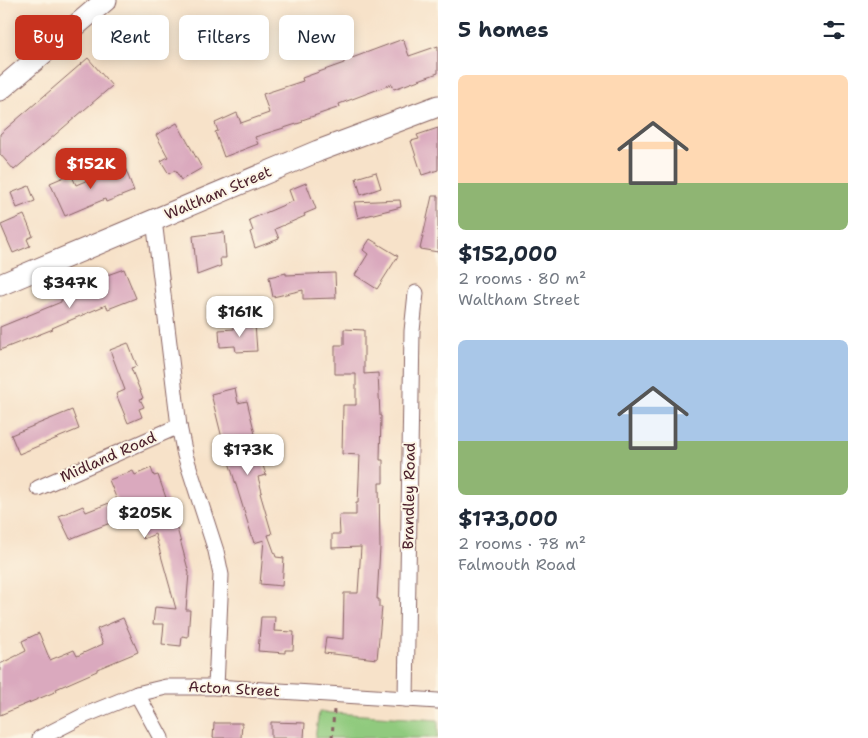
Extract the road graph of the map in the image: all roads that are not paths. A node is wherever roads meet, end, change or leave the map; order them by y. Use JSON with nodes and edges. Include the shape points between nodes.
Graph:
{"nodes":[{"id":1,"x":106,"y":0,"type":"edge"},
{"id":2,"x":0,"y":90,"type":"edge"},
{"id":3,"x":438,"y":106,"type":"edge"},
{"id":4,"x":154,"y":220,"type":"junction"},
{"id":5,"x":0,"y":285,"type":"edge"},
{"id":6,"x":416,"y":293,"type":"dead end"},
{"id":7,"x":178,"y":426,"type":"junction"},
{"id":8,"x":38,"y":488,"type":"dead end"},
{"id":9,"x":216,"y":687,"type":"junction"},
{"id":10,"x":136,"y":694,"type":"junction"},
{"id":11,"x":406,"y":699,"type":"junction"},
{"id":12,"x":438,"y":701,"type":"edge"},
{"id":13,"x":40,"y":738,"type":"edge"},
{"id":14,"x":160,"y":738,"type":"edge"}],
"edges":[{"from":1,"to":2,"type":"street"},
{"from":3,"to":4,"type":"street","name":"Waltham Street","via":[[318,151]]},
{"from":4,"to":5,"type":"street","name":"Waltham Street"},
{"from":4,"to":7,"type":"street"},
{"from":6,"to":11,"type":"street","name":"Brandley Road","via":[[412,331]]},
{"from":7,"to":8,"type":"street","name":"Midland Road"},
{"from":7,"to":9,"type":"street","via":[[221,575]]},
{"from":9,"to":10,"type":"street","name":"Acton Street","via":[[166,687]]},
{"from":9,"to":11,"type":"street","name":"Acton Street"},
{"from":10,"to":13,"type":"street","name":"Acton Street"},
{"from":10,"to":14,"type":"street"},
{"from":11,"to":12,"type":"street","name":"Acton Street"}]}
